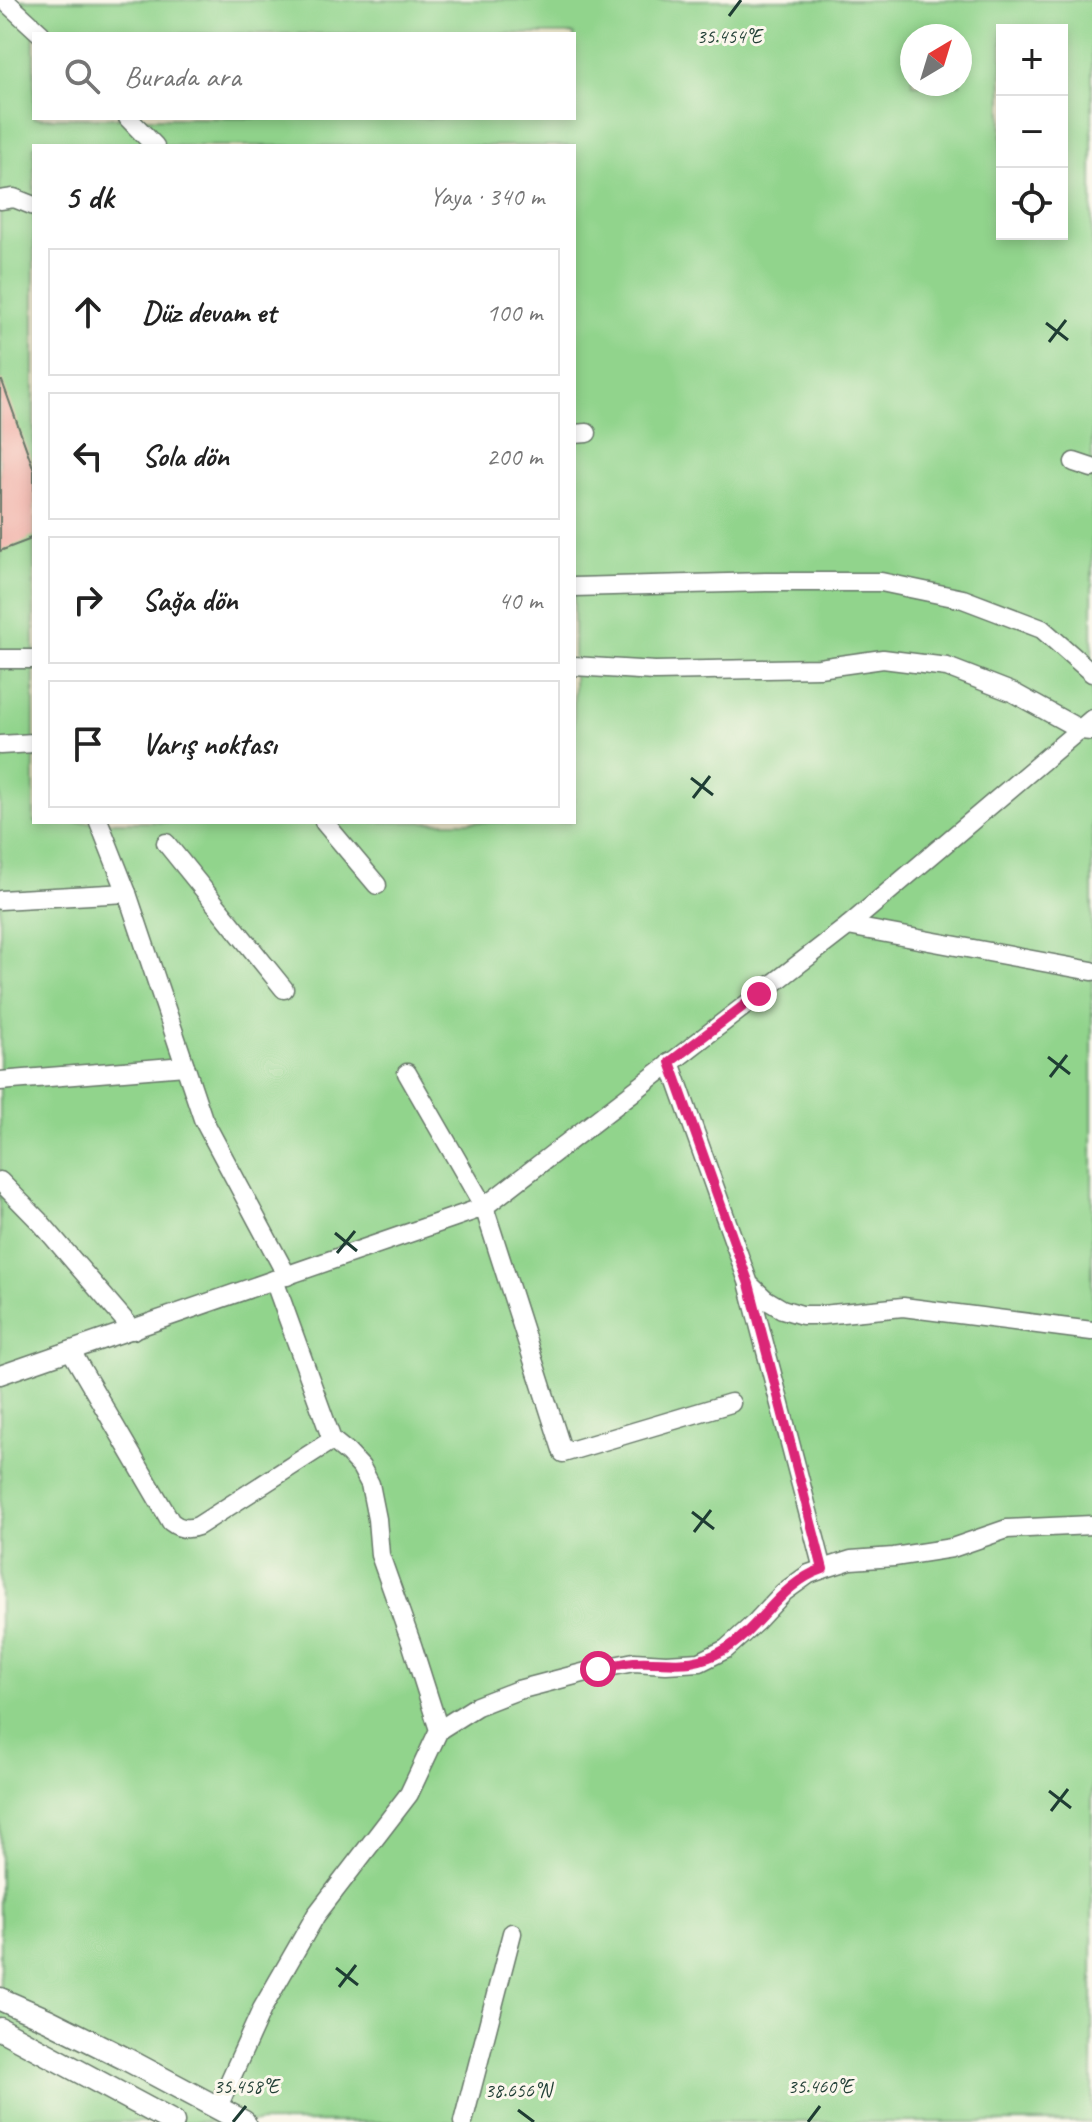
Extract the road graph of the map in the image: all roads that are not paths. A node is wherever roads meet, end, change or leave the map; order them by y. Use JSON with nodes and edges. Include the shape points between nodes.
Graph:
{"nodes":[{"id":1,"x":4,"y":0,"type":"edge"},
{"id":2,"x":39,"y":32,"type":"edge"},
{"id":3,"x":130,"y":120,"type":"edge"},
{"id":4,"x":153,"y":144,"type":"edge"},
{"id":5,"x":0,"y":200,"type":"edge"},
{"id":6,"x":32,"y":205,"type":"edge"},
{"id":7,"x":576,"y":587,"type":"edge"},
{"id":8,"x":0,"y":659,"type":"edge"},
{"id":9,"x":32,"y":659,"type":"edge"},
{"id":10,"x":576,"y":666,"type":"edge"},
{"id":11,"x":1092,"y":673,"type":"edge"},
{"id":12,"x":1088,"y":727,"type":"edge"},
{"id":13,"x":32,"y":743,"type":"edge"},
{"id":14,"x":0,"y":745,"type":"edge"},
{"id":15,"x":100,"y":824,"type":"edge"},
{"id":16,"x":326,"y":824,"type":"edge"},
{"id":17,"x":166,"y":843,"type":"dead end"},
{"id":18,"x":377,"y":885,"type":"dead end"},
{"id":19,"x":127,"y":893,"type":"junction"},
{"id":20,"x":0,"y":900,"type":"edge"},
{"id":21,"x":848,"y":926,"type":"junction"},
{"id":22,"x":1092,"y":971,"type":"edge"},
{"id":23,"x":284,"y":989,"type":"dead end"},
{"id":24,"x":670,"y":1062,"type":"junction"},
{"id":25,"x":185,"y":1066,"type":"junction"},
{"id":26,"x":407,"y":1073,"type":"dead end"},
{"id":27,"x":0,"y":1081,"type":"edge"},
{"id":28,"x":0,"y":1181,"type":"edge"},
{"id":29,"x":484,"y":1207,"type":"junction"},
{"id":30,"x":280,"y":1278,"type":"junction"},
{"id":31,"x":749,"y":1284,"type":"junction"},
{"id":32,"x":133,"y":1330,"type":"junction"},
{"id":33,"x":1092,"y":1331,"type":"edge"},
{"id":34,"x":71,"y":1351,"type":"junction"},
{"id":35,"x":0,"y":1375,"type":"edge"},
{"id":36,"x":731,"y":1403,"type":"dead end"},
{"id":37,"x":332,"y":1440,"type":"junction"},
{"id":38,"x":1092,"y":1525,"type":"edge"},
{"id":39,"x":823,"y":1569,"type":"junction"},
{"id":40,"x":439,"y":1730,"type":"junction"},
{"id":41,"x":512,"y":1933,"type":"dead end"},
{"id":42,"x":0,"y":1999,"type":"edge"},
{"id":43,"x":0,"y":2030,"type":"edge"},
{"id":44,"x":217,"y":2109,"type":"junction"},
{"id":45,"x":173,"y":2122,"type":"edge"},
{"id":46,"x":244,"y":2122,"type":"edge"},
{"id":47,"x":463,"y":2122,"type":"edge"}],
"edges":[{"from":1,"to":2,"type":"street"},
{"from":3,"to":4,"type":"street"},
{"from":5,"to":6,"type":"street","via":[[14,198]]},
{"from":7,"to":11,"type":"street","via":[[881,582],[963,599],[1042,629]]},
{"from":8,"to":9,"type":"street"},
{"from":10,"to":12,"type":"street","via":[[655,671],[804,668],[883,659],[947,667]]},
{"from":12,"to":21,"type":"street"},
{"from":13,"to":14,"type":"street"},
{"from":15,"to":19,"type":"street"},
{"from":16,"to":18,"type":"street"},
{"from":17,"to":23,"type":"street"},
{"from":19,"to":20,"type":"street"},
{"from":19,"to":25,"type":"street"},
{"from":21,"to":22,"type":"street"},
{"from":21,"to":24,"type":"street"},
{"from":24,"to":29,"type":"street"},
{"from":24,"to":31,"type":"street"},
{"from":25,"to":27,"type":"street"},
{"from":25,"to":30,"type":"street","via":[[203,1119]]},
{"from":26,"to":29,"type":"street"},
{"from":28,"to":32,"type":"street"},
{"from":29,"to":30,"type":"street"},
{"from":29,"to":36,"type":"street","via":[[563,1453]]},
{"from":30,"to":32,"type":"street"},
{"from":30,"to":37,"type":"street"},
{"from":31,"to":33,"type":"street","via":[[782,1309],[802,1315],[903,1307]]},
{"from":31,"to":39,"type":"street"},
{"from":32,"to":34,"type":"street"},
{"from":34,"to":35,"type":"street"},
{"from":34,"to":37,"type":"street","via":[[177,1526],[198,1526]]},
{"from":37,"to":40,"type":"street","via":[[361,1467],[370,1484],[380,1555]]},
{"from":38,"to":39,"type":"street","via":[[1007,1529],[952,1548],[851,1560]]},
{"from":39,"to":40,"type":"street","via":[[784,1592],[726,1649],[700,1662],[634,1662],[598,1669],[518,1690],[477,1706]]},
{"from":40,"to":44,"type":"street","via":[[409,1794],[316,1915],[262,2009]]},
{"from":41,"to":47,"type":"street"},
{"from":42,"to":44,"type":"main road"},
{"from":43,"to":45,"type":"main road"},
{"from":44,"to":46,"type":"main road"}]}
